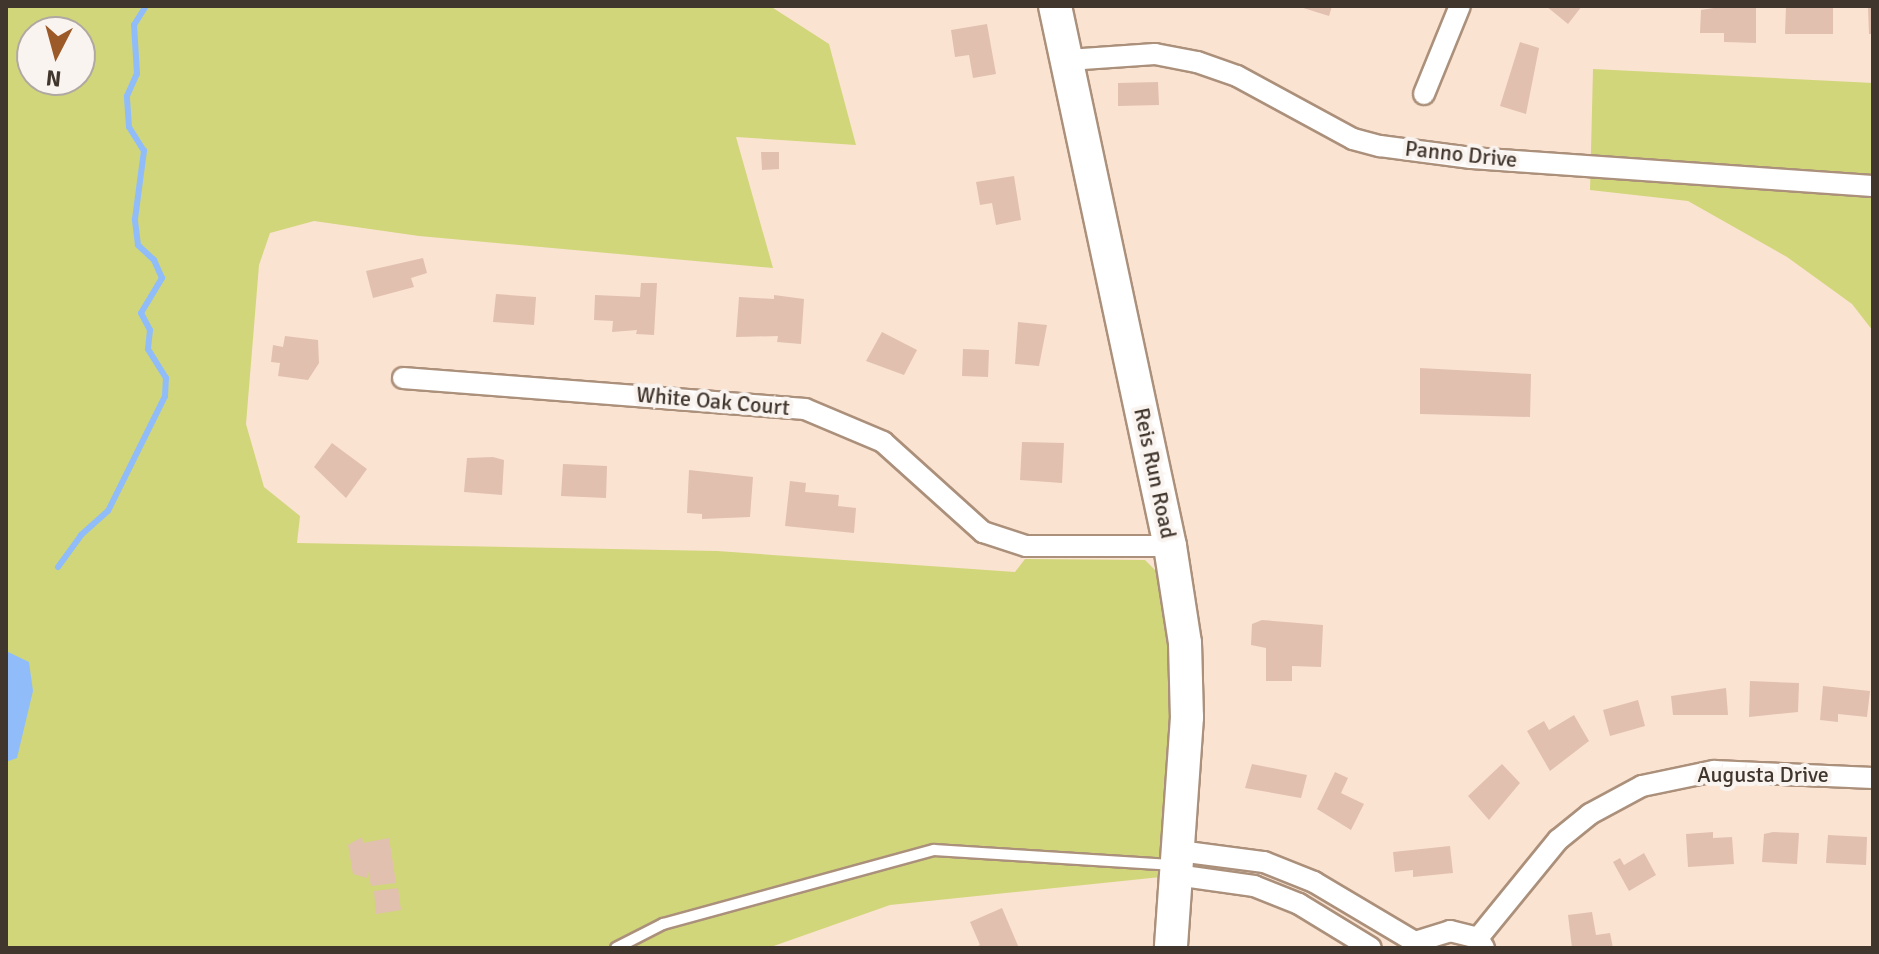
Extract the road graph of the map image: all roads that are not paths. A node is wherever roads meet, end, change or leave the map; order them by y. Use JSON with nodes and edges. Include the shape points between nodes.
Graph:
{"nodes":[{"id":1,"x":1055,"y":6,"type":"edge"},
{"id":2,"x":1460,"y":6,"type":"edge"},
{"id":3,"x":1068,"y":60,"type":"junction"},
{"id":4,"x":1424,"y":94,"type":"dead end"},
{"id":5,"x":1873,"y":186,"type":"edge"},
{"id":6,"x":403,"y":378,"type":"dead end"},
{"id":7,"x":1170,"y":546,"type":"junction"},
{"id":8,"x":1873,"y":778,"type":"edge"},
{"id":9,"x":1177,"y":864,"type":"junction"},
{"id":10,"x":1481,"y":943,"type":"edge"},
{"id":11,"x":1413,"y":945,"type":"edge"},
{"id":12,"x":616,"y":948,"type":"edge"},
{"id":13,"x":1171,"y":948,"type":"edge"},
{"id":14,"x":1371,"y":948,"type":"edge"}],
"edges":[{"from":1,"to":3,"type":"main road","name":"Reis Run Road"},
{"from":2,"to":4,"type":"street"},
{"from":3,"to":5,"type":"street","name":"Panno Drive","via":[[1155,54],[1197,62],[1237,76],[1353,139],[1380,146],[1471,158]]},
{"from":3,"to":7,"type":"main road","name":"Reis Run Road"},
{"from":6,"to":7,"type":"street","name":"White Oak Court","via":[[805,409],[883,442],[983,532],[1026,546]]},
{"from":7,"to":9,"type":"main road","name":"Reis Run Road","via":[[1187,676]]},
{"from":8,"to":10,"type":"street","name":"Augusta Drive","via":[[1714,771],[1642,786],[1590,814],[1558,840]]},
{"from":9,"to":11,"type":"street","via":[[1264,862],[1314,882]]},
{"from":9,"to":12,"type":"lane","via":[[934,850],[663,924]]},
{"from":9,"to":13,"type":"main road","name":"Reis Run Road"},
{"from":9,"to":14,"type":"street","via":[[1299,904]]},
{"from":10,"to":11,"type":"street","via":[[1450,931]]}]}
